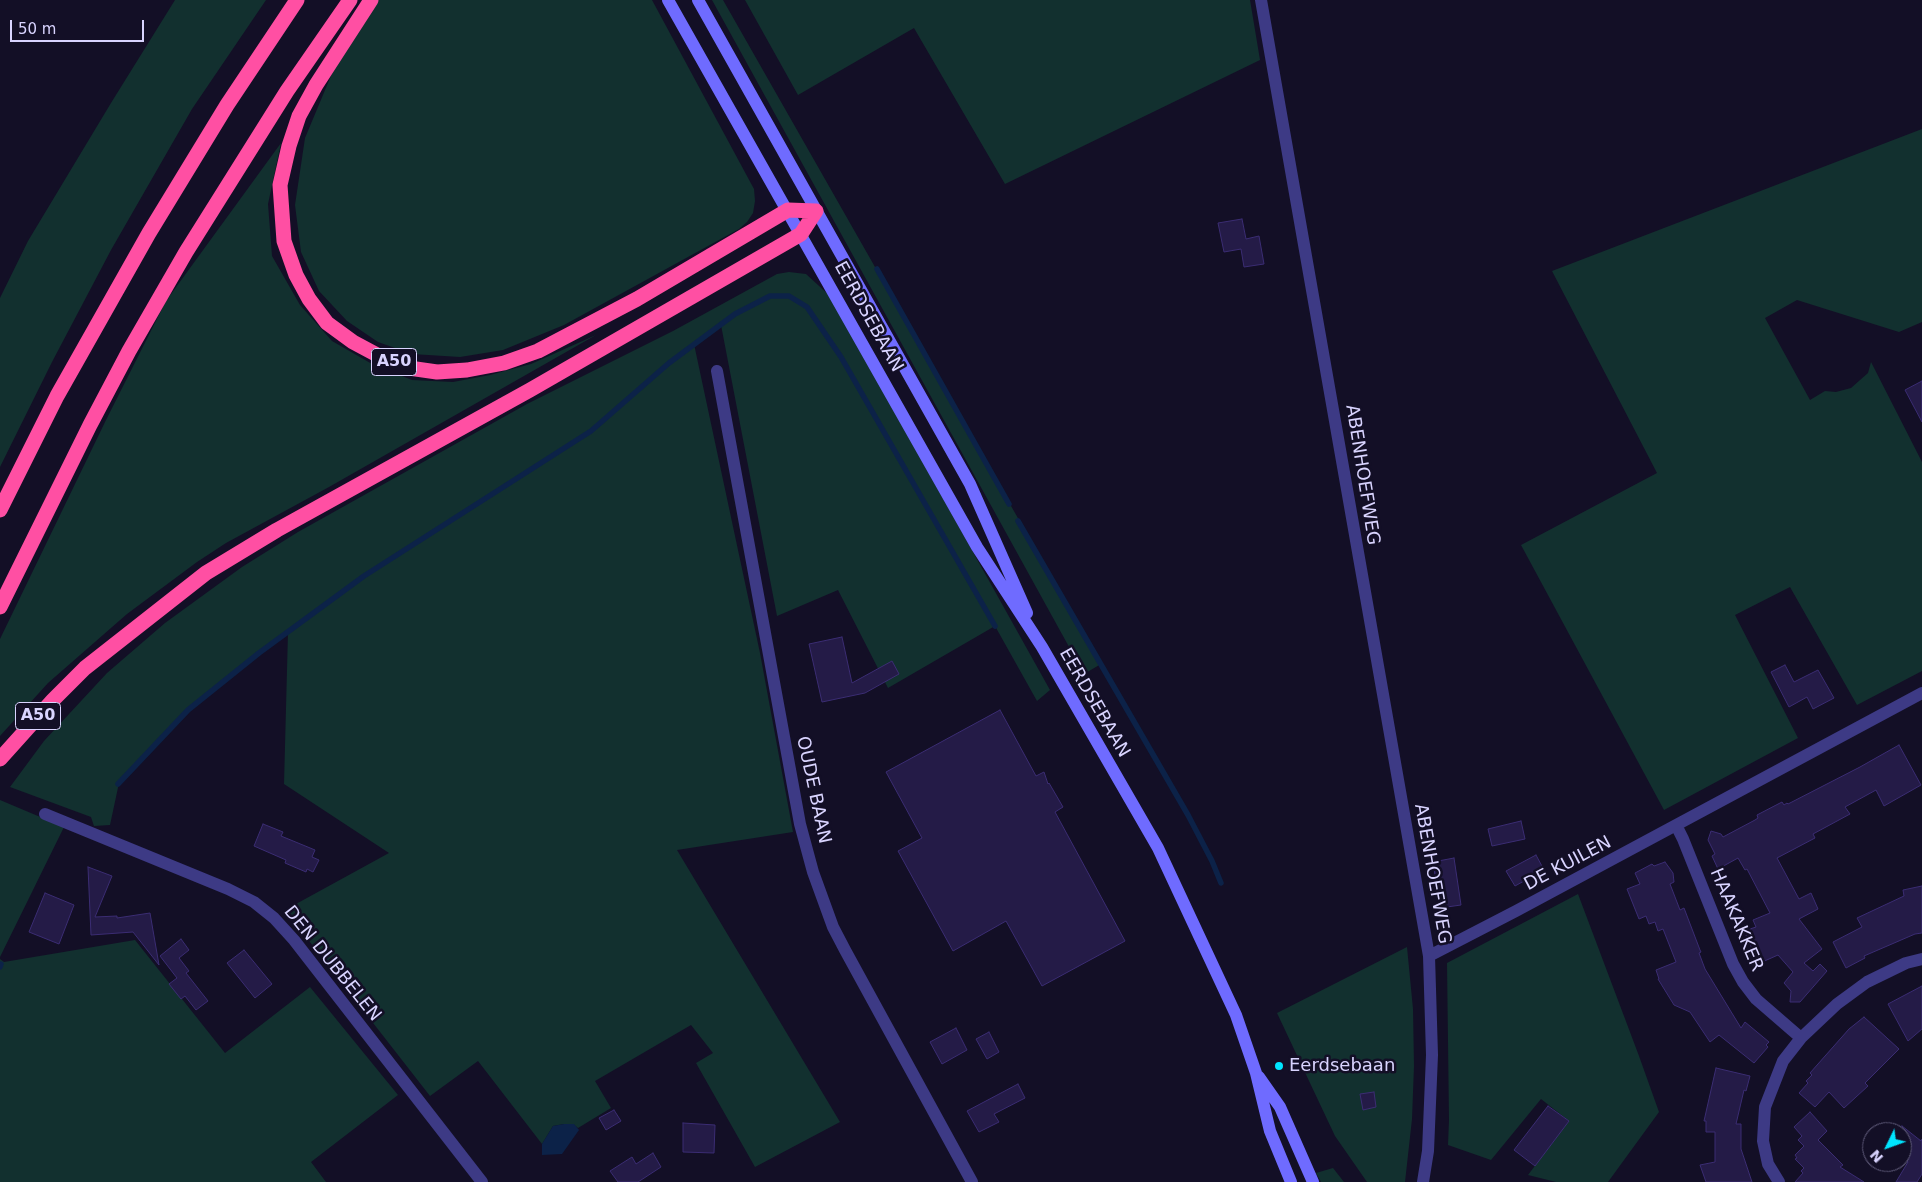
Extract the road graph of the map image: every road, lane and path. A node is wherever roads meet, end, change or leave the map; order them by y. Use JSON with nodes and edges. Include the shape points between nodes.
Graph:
{"nodes":[{"id":1,"x":297,"y":0,"type":"edge"},
{"id":2,"x":350,"y":0,"type":"edge"},
{"id":3,"x":371,"y":0,"type":"edge"},
{"id":4,"x":668,"y":0,"type":"edge"},
{"id":5,"x":698,"y":0,"type":"edge"},
{"id":6,"x":1261,"y":0,"type":"edge"},
{"id":7,"x":788,"y":210,"type":"junction"},
{"id":8,"x":816,"y":211,"type":"junction"},
{"id":9,"x":801,"y":234,"type":"junction"},
{"id":10,"x":717,"y":371,"type":"dead end"},
{"id":11,"x":0,"y":510,"type":"edge"},
{"id":12,"x":0,"y":607,"type":"edge"},
{"id":13,"x":1042,"y":647,"type":"junction"},
{"id":14,"x":1922,"y":693,"type":"edge"},
{"id":15,"x":4,"y":754,"type":"edge"},
{"id":16,"x":44,"y":814,"type":"dead end"},
{"id":17,"x":1676,"y":825,"type":"junction"},
{"id":18,"x":1429,"y":956,"type":"junction"},
{"id":19,"x":1922,"y":958,"type":"edge"},
{"id":20,"x":1802,"y":1038,"type":"junction"},
{"id":21,"x":1256,"y":1073,"type":"junction"},
{"id":22,"x":482,"y":1182,"type":"edge"},
{"id":23,"x":972,"y":1182,"type":"edge"},
{"id":24,"x":1291,"y":1182,"type":"edge"},
{"id":25,"x":1313,"y":1182,"type":"edge"},
{"id":26,"x":1423,"y":1182,"type":"edge"},
{"id":27,"x":1779,"y":1182,"type":"edge"}],
"edges":[{"from":1,"to":11,"type":"highway","via":[[227,105],[135,257],[57,396]]},
{"from":2,"to":12,"type":"highway","via":[[286,91],[129,351]]},
{"from":3,"to":7,"type":"highway","number":"A50","via":[[299,116],[280,185],[284,241],[309,299],[328,323],[353,342],[382,357],[409,368],[437,372],[504,363],[538,352],[637,299]]},
{"from":4,"to":7,"type":"main road","name":"EERDSEBAAN"},
{"from":5,"to":8,"type":"main road","name":"EERDSEBAAN"},
{"from":6,"to":18,"type":"street","name":"ABENHOEFWEG"},
{"from":7,"to":8,"type":"highway"},
{"from":7,"to":9,"type":"main road","name":"EERDSEBAAN"},
{"from":8,"to":9,"type":"highway"},
{"from":8,"to":13,"type":"main road","name":"EERDSEBAAN","via":[[970,484]]},
{"from":9,"to":13,"type":"main road","name":"EERDSEBAAN","via":[[977,547]]},
{"from":9,"to":15,"type":"highway","number":"A50","via":[[530,390],[277,530],[206,574],[85,668]]},
{"from":10,"to":23,"type":"street","name":"OUDE BAAN","via":[[800,824],[812,872],[845,950]]},
{"from":13,"to":21,"type":"main road","name":"EERDSEBAAN","via":[[1158,848],[1236,1015]]},
{"from":14,"to":17,"type":"street","name":"DE KUILEN"},
{"from":16,"to":22,"type":"street","name":"DEN DUBBELEN","via":[[228,889],[254,902],[274,918]]},
{"from":17,"to":18,"type":"street","name":"DE KUILEN"},
{"from":17,"to":20,"type":"street","name":"HAAKAKKER","via":[[1743,982],[1756,999]]},
{"from":18,"to":26,"type":"street","via":[[1432,1055],[1428,1151]]},
{"from":19,"to":20,"type":"street","via":[[1867,982],[1837,1004]]},
{"from":20,"to":27,"type":"street","via":[[1783,1061],[1765,1107],[1763,1141],[1768,1164]]},
{"from":21,"to":24,"type":"main road","name":"EERDSEBAAN","via":[[1270,1131]]},
{"from":21,"to":25,"type":"main road","name":"EERDSEBAAN","via":[[1280,1107]]}]}
